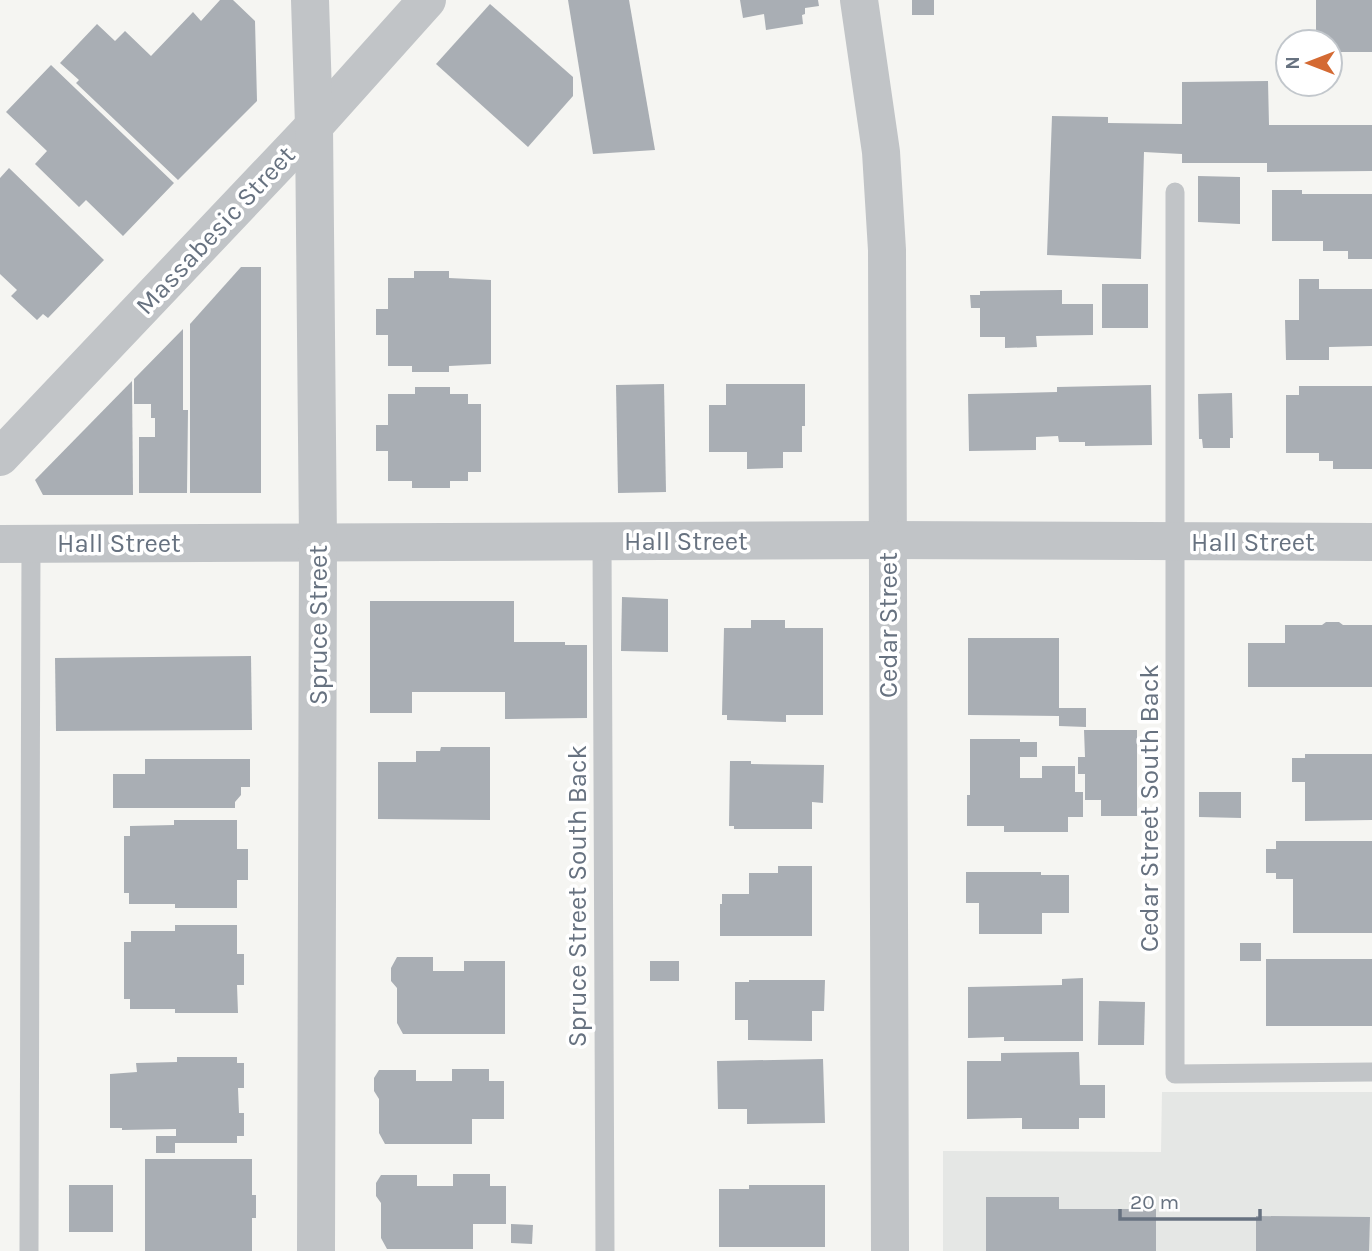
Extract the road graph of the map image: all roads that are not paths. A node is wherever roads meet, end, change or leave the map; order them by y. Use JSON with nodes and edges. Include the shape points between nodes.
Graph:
{"nodes":[{"id":1,"x":310,"y":0,"type":"edge"},
{"id":2,"x":427,"y":0,"type":"edge"},
{"id":3,"x":859,"y":0,"type":"edge"},
{"id":4,"x":314,"y":126,"type":"junction"},
{"id":5,"x":1175,"y":192,"type":"dead end"},
{"id":6,"x":0,"y":457,"type":"edge"},
{"id":7,"x":888,"y":540,"type":"junction"},
{"id":8,"x":602,"y":541,"type":"junction"},
{"id":9,"x":318,"y":542,"type":"junction"},
{"id":10,"x":1175,"y":542,"type":"junction"},
{"id":11,"x":1372,"y":542,"type":"edge"},
{"id":12,"x":15,"y":543,"type":"edge"},
{"id":13,"x":1372,"y":1072,"type":"edge"},
{"id":14,"x":29,"y":1251,"type":"edge"},
{"id":15,"x":316,"y":1251,"type":"edge"},
{"id":16,"x":605,"y":1251,"type":"edge"},
{"id":17,"x":890,"y":1251,"type":"edge"}],
"edges":[{"from":1,"to":4,"type":"street","name":"Spruce Street"},
{"from":2,"to":4,"type":"street","name":"Massabesic Street"},
{"from":3,"to":7,"type":"street","name":"Cedar Street","via":[[881,152],[887,250]]},
{"from":4,"to":6,"type":"street","name":"Massabesic Street"},
{"from":4,"to":9,"type":"street","name":"Spruce Street"},
{"from":5,"to":10,"type":"lane","name":"Cedar Street South Back"},
{"from":7,"to":8,"type":"street","name":"Hall Street"},
{"from":7,"to":10,"type":"street","name":"Hall Street"},
{"from":7,"to":17,"type":"street","name":"Cedar Street"},
{"from":8,"to":9,"type":"street","name":"Hall Street"},
{"from":8,"to":16,"type":"lane","name":"Spruce Street South Back"},
{"from":9,"to":12,"type":"street","name":"Hall Street"},
{"from":9,"to":15,"type":"street","name":"Spruce Street"},
{"from":10,"to":11,"type":"street","name":"Hall Street"},
{"from":10,"to":13,"type":"lane","name":"Cedar Street South Back","via":[[1175,1074]]},
{"from":12,"to":14,"type":"lane"}]}
